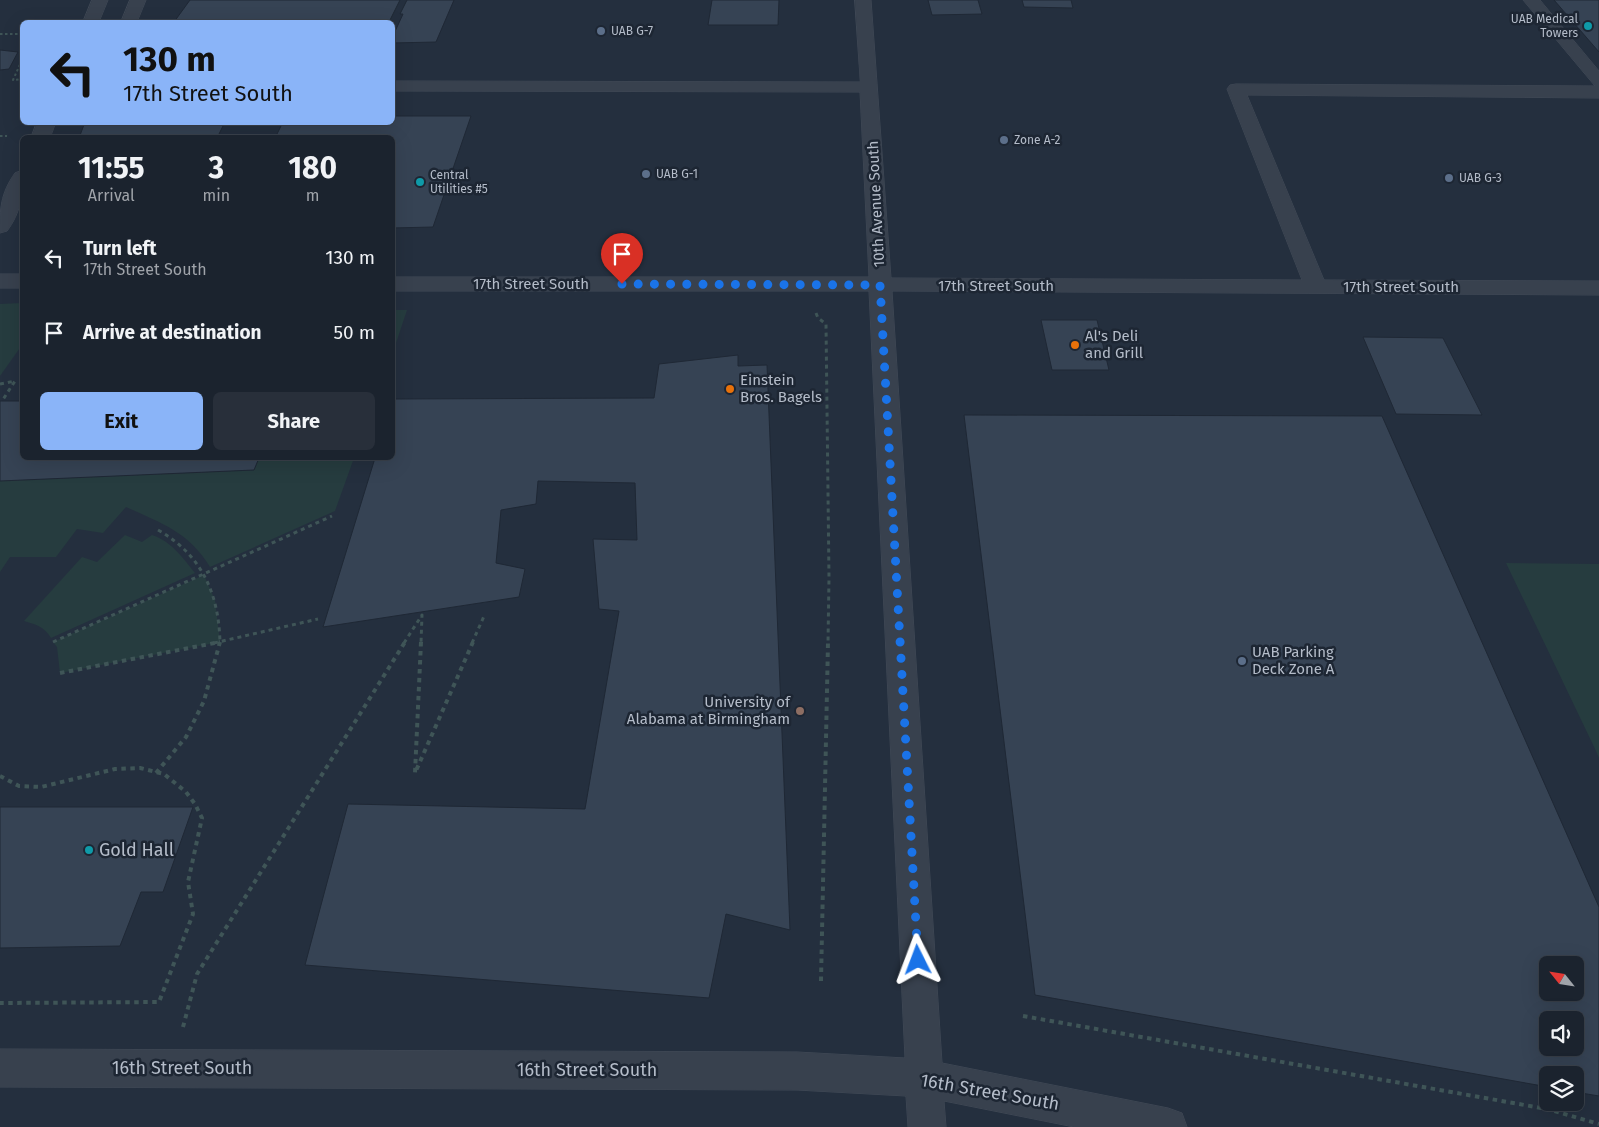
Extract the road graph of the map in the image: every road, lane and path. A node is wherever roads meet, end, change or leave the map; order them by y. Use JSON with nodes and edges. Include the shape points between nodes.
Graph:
{"nodes":[{"id":1,"x":100,"y":0,"type":"edge"},
{"id":2,"x":138,"y":0,"type":"edge"},
{"id":3,"x":862,"y":0,"type":"edge"},
{"id":4,"x":1531,"y":0,"type":"edge"},
{"id":5,"x":92,"y":20,"type":"edge"},
{"id":6,"x":130,"y":20,"type":"edge"},
{"id":7,"x":0,"y":34,"type":"edge"},
{"id":8,"x":20,"y":34,"type":"edge"},
{"id":9,"x":20,"y":64,"type":"edge"},
{"id":10,"x":20,"y":79,"type":"edge"},
{"id":11,"x":1599,"y":82,"type":"edge"},
{"id":12,"x":395,"y":86,"type":"edge"},
{"id":13,"x":869,"y":87,"type":"junction"},
{"id":14,"x":1599,"y":92,"type":"edge"},
{"id":15,"x":0,"y":136,"type":"edge"},
{"id":16,"x":7,"y":136,"type":"dead end"},
{"id":17,"x":20,"y":182,"type":"edge"},
{"id":18,"x":0,"y":227,"type":"edge"},
{"id":19,"x":0,"y":281,"type":"edge"},
{"id":20,"x":20,"y":281,"type":"edge"},
{"id":21,"x":395,"y":284,"type":"edge"},
{"id":22,"x":880,"y":285,"type":"junction"},
{"id":23,"x":1316,"y":286,"type":"junction"},
{"id":24,"x":1599,"y":288,"type":"edge"},
{"id":25,"x":816,"y":313,"type":"dead end"},
{"id":26,"x":0,"y":384,"type":"edge"},
{"id":27,"x":2,"y":401,"type":"dead end"},
{"id":28,"x":332,"y":516,"type":"dead end"},
{"id":29,"x":158,"y":530,"type":"dead end"},
{"id":30,"x":204,"y":575,"type":"junction"},
{"id":31,"x":485,"y":614,"type":"dead end"},
{"id":32,"x":318,"y":619,"type":"dead end"},
{"id":33,"x":53,"y":642,"type":"dead end"},
{"id":34,"x":220,"y":642,"type":"junction"},
{"id":35,"x":60,"y":673,"type":"dead end"},
{"id":36,"x":156,"y":773,"type":"junction"},
{"id":37,"x":0,"y":776,"type":"edge"},
{"id":38,"x":821,"y":981,"type":"dead end"},
{"id":39,"x":0,"y":1003,"type":"edge"},
{"id":40,"x":1023,"y":1016,"type":"dead end"},
{"id":41,"x":0,"y":1068,"type":"edge"},
{"id":42,"x":172,"y":1068,"type":"junction"},
{"id":43,"x":925,"y":1078,"type":"junction"},
{"id":44,"x":1599,"y":1124,"type":"edge"},
{"id":45,"x":927,"y":1127,"type":"edge"},
{"id":46,"x":1168,"y":1127,"type":"edge"}],
"edges":[{"from":1,"to":5,"type":"street"},
{"from":2,"to":6,"type":"street"},
{"from":3,"to":13,"type":"street","name":"10th Avenue South"},
{"from":4,"to":11,"type":"street"},
{"from":7,"to":8,"type":"path"},
{"from":9,"to":10,"type":"path","via":[[12,80]]},
{"from":12,"to":13,"type":"street"},
{"from":13,"to":22,"type":"street","name":"10th Avenue South"},
{"from":14,"to":23,"type":"street","via":[[1236,89]]},
{"from":15,"to":16,"type":"path"},
{"from":17,"to":18,"type":"street"},
{"from":19,"to":20,"type":"street"},
{"from":21,"to":22,"type":"street","name":"17th Street South"},
{"from":22,"to":23,"type":"street","name":"17th Street South"},
{"from":22,"to":43,"type":"street","name":"10th Avenue South"},
{"from":23,"to":24,"type":"street","name":"17th Street South"},
{"from":25,"to":38,"type":"path","via":[[826,324],[828,578]]},
{"from":26,"to":27,"type":"path","via":[[15,381]]},
{"from":28,"to":30,"type":"path"},
{"from":29,"to":30,"type":"path","via":[[190,554]]},
{"from":30,"to":33,"type":"path"},
{"from":30,"to":34,"type":"path","via":[[215,600]]},
{"from":31,"to":42,"type":"path","via":[[415,773],[422,615],[197,974]]},
{"from":32,"to":34,"type":"path"},
{"from":34,"to":35,"type":"path"},
{"from":34,"to":36,"type":"path","via":[[204,701],[186,737]]},
{"from":36,"to":37,"type":"path","via":[[141,768],[116,769],[57,785],[26,787]]},
{"from":36,"to":39,"type":"path","via":[[181,786],[200,808],[202,818],[188,882],[194,914],[159,1002]]},
{"from":40,"to":44,"type":"path","via":[[1547,1109]]},
{"from":41,"to":42,"type":"street","name":"16th Street South"},
{"from":42,"to":43,"type":"street","name":"16th Street South","via":[[797,1071]]},
{"from":43,"to":45,"type":"street","name":"10th Avenue South"},
{"from":43,"to":46,"type":"street","name":"16th Street South"}]}
